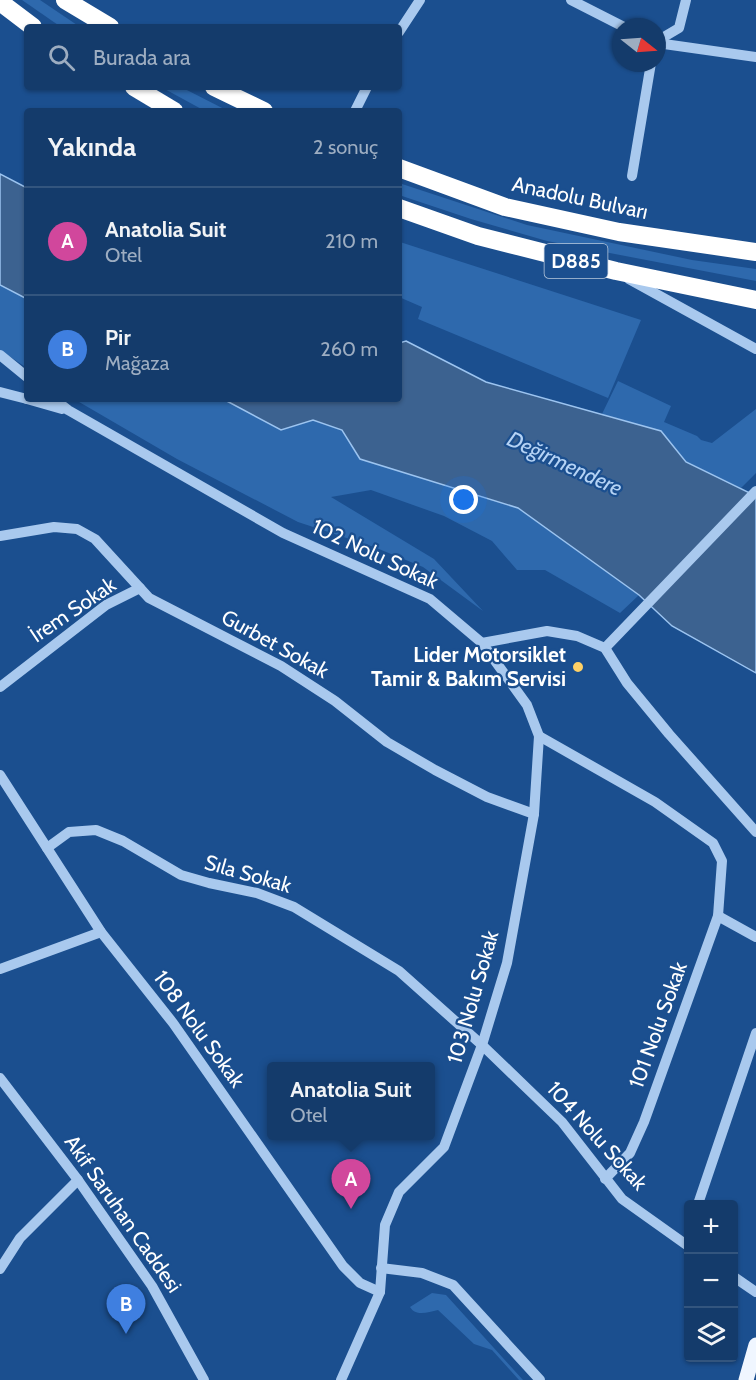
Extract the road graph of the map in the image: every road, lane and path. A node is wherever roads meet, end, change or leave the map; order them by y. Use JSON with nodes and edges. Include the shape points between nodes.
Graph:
{"nodes":[{"id":1,"x":420,"y":0,"type":"edge"},
{"id":2,"x":572,"y":0,"type":"edge"},
{"id":3,"x":686,"y":0,"type":"edge"},
{"id":4,"x":67,"y":1,"type":"edge"},
{"id":5,"x":0,"y":2,"type":"edge"},
{"id":6,"x":612,"y":21,"type":"edge"},
{"id":7,"x":29,"y":24,"type":"edge"},
{"id":8,"x":105,"y":24,"type":"edge"},
{"id":9,"x":402,"y":27,"type":"edge"},
{"id":10,"x":666,"y":36,"type":"edge"},
{"id":11,"x":666,"y":43,"type":"edge"},
{"id":12,"x":756,"y":57,"type":"edge"},
{"id":13,"x":649,"y":72,"type":"edge"},
{"id":14,"x":139,"y":90,"type":"edge"},
{"id":15,"x":220,"y":90,"type":"edge"},
{"id":16,"x":366,"y":90,"type":"edge"},
{"id":17,"x":169,"y":108,"type":"edge"},
{"id":18,"x":258,"y":108,"type":"edge"},
{"id":19,"x":356,"y":108,"type":"edge"},
{"id":20,"x":402,"y":169,"type":"edge"},
{"id":21,"x":632,"y":176,"type":"dead end"},
{"id":22,"x":402,"y":209,"type":"edge"},
{"id":23,"x":756,"y":252,"type":"edge"},
{"id":24,"x":616,"y":272,"type":"junction"},
{"id":25,"x":756,"y":300,"type":"edge"},
{"id":26,"x":756,"y":349,"type":"edge"},
{"id":27,"x":0,"y":355,"type":"edge"},
{"id":28,"x":24,"y":375,"type":"edge"},
{"id":29,"x":0,"y":392,"type":"edge"},
{"id":30,"x":24,"y":398,"type":"edge"},
{"id":31,"x":38,"y":402,"type":"edge"},
{"id":32,"x":58,"y":402,"type":"edge"},
{"id":33,"x":68,"y":410,"type":"junction"},
{"id":34,"x":756,"y":491,"type":"edge"},
{"id":35,"x":0,"y":536,"type":"edge"},
{"id":36,"x":140,"y":588,"type":"junction"},
{"id":37,"x":482,"y":643,"type":"junction"},
{"id":38,"x":605,"y":648,"type":"junction"},
{"id":39,"x":0,"y":687,"type":"edge"},
{"id":40,"x":539,"y":736,"type":"junction"},
{"id":41,"x":0,"y":775,"type":"edge"},
{"id":42,"x":534,"y":814,"type":"junction"},
{"id":43,"x":756,"y":831,"type":"edge"},
{"id":44,"x":47,"y":848,"type":"junction"},
{"id":45,"x":718,"y":916,"type":"junction"},
{"id":46,"x":101,"y":932,"type":"junction"},
{"id":47,"x":756,"y":937,"type":"edge"},
{"id":48,"x":0,"y":969,"type":"edge"},
{"id":49,"x":756,"y":1033,"type":"edge"},
{"id":50,"x":482,"y":1045,"type":"junction"},
{"id":51,"x":0,"y":1078,"type":"edge"},
{"id":52,"x":605,"y":1179,"type":"junction"},
{"id":53,"x":78,"y":1180,"type":"junction"},
{"id":54,"x":699,"y":1200,"type":"edge"},
{"id":55,"x":684,"y":1243,"type":"edge"},
{"id":56,"x":381,"y":1268,"type":"junction"},
{"id":57,"x":0,"y":1269,"type":"edge"},
{"id":58,"x":738,"y":1280,"type":"edge"},
{"id":59,"x":380,"y":1292,"type":"junction"},
{"id":60,"x":756,"y":1292,"type":"edge"},
{"id":61,"x":756,"y":1345,"type":"edge"},
{"id":62,"x":204,"y":1380,"type":"edge"},
{"id":63,"x":341,"y":1380,"type":"edge"},
{"id":64,"x":540,"y":1380,"type":"edge"},
{"id":65,"x":746,"y":1380,"type":"edge"}],
"edges":[{"from":1,"to":9,"type":"street"},
{"from":2,"to":6,"type":"street"},
{"from":3,"to":10,"type":"street","via":[[679,28]]},
{"from":4,"to":8,"type":"highway"},
{"from":5,"to":7,"type":"highway"},
{"from":11,"to":12,"type":"street"},
{"from":13,"to":21,"type":"street"},
{"from":14,"to":17,"type":"highway"},
{"from":15,"to":18,"type":"highway"},
{"from":16,"to":19,"type":"street"},
{"from":20,"to":23,"type":"highway","name":"Anadolu Bulvarı","number":"D885","via":[[505,207],[620,232]]},
{"from":22,"to":24,"type":"highway","number":"D885","via":[[478,236]]},
{"from":24,"to":25,"type":"highway","number":"D885"},
{"from":24,"to":26,"type":"street"},
{"from":27,"to":28,"type":"street"},
{"from":29,"to":30,"type":"street"},
{"from":31,"to":33,"type":"street"},
{"from":32,"to":33,"type":"street","name":"102 Nolu Sokak"},
{"from":33,"to":37,"type":"street","name":"102 Nolu Sokak","via":[[283,533],[430,599]]},
{"from":34,"to":38,"type":"street"},
{"from":35,"to":36,"type":"street","name":"Gurbet Sokak","via":[[54,527],[77,529],[95,539]]},
{"from":36,"to":39,"type":"street","name":"İrem Sokak","via":[[106,605]]},
{"from":36,"to":42,"type":"street","name":"Gurbet Sokak","via":[[149,598],[281,666],[435,771],[487,797]]},
{"from":37,"to":38,"type":"street","via":[[547,631],[577,636]]},
{"from":37,"to":40,"type":"street","name":"103 Nolu Sokak","via":[[527,705]]},
{"from":38,"to":43,"type":"street","via":[[627,683],[669,734]]},
{"from":40,"to":42,"type":"street","name":"103 Nolu Sokak"},
{"from":40,"to":45,"type":"street","via":[[655,802],[713,843],[722,861]]},
{"from":41,"to":44,"type":"street","name":"108 Nolu Sokak"},
{"from":42,"to":50,"type":"street","name":"103 Nolu Sokak","via":[[507,963]]},
{"from":44,"to":46,"type":"street","name":"108 Nolu Sokak"},
{"from":44,"to":50,"type":"street","name":"Sıla Sokak","via":[[69,832],[96,830],[181,875],[257,893],[294,907],[399,971]]},
{"from":45,"to":47,"type":"street"},
{"from":45,"to":52,"type":"street","name":"101 Nolu Sokak","via":[[644,1122],[630,1153]]},
{"from":46,"to":48,"type":"street"},
{"from":46,"to":59,"type":"street","name":"108 Nolu Sokak","via":[[173,1023],[343,1266],[360,1283]]},
{"from":49,"to":54,"type":"street"},
{"from":50,"to":52,"type":"street","name":"104 Nolu Sokak","via":[[562,1122]]},
{"from":50,"to":56,"type":"street","name":"103 Nolu Sokak","via":[[444,1147],[399,1192],[385,1225]]},
{"from":51,"to":53,"type":"street","name":"Akif Saruhan Caddesi"},
{"from":52,"to":55,"type":"street","name":"104 Nolu Sokak","via":[[622,1199]]},
{"from":53,"to":57,"type":"street","via":[[20,1238]]},
{"from":53,"to":62,"type":"street","name":"Akif Saruhan Caddesi","via":[[152,1286]]},
{"from":56,"to":59,"type":"street","name":"103 Nolu Sokak"},
{"from":56,"to":64,"type":"street","via":[[422,1273],[453,1285]]},
{"from":58,"to":60,"type":"street"},
{"from":59,"to":63,"type":"street","name":"103 Nolu Sokak"},
{"from":61,"to":65,"type":"main road"}]}
